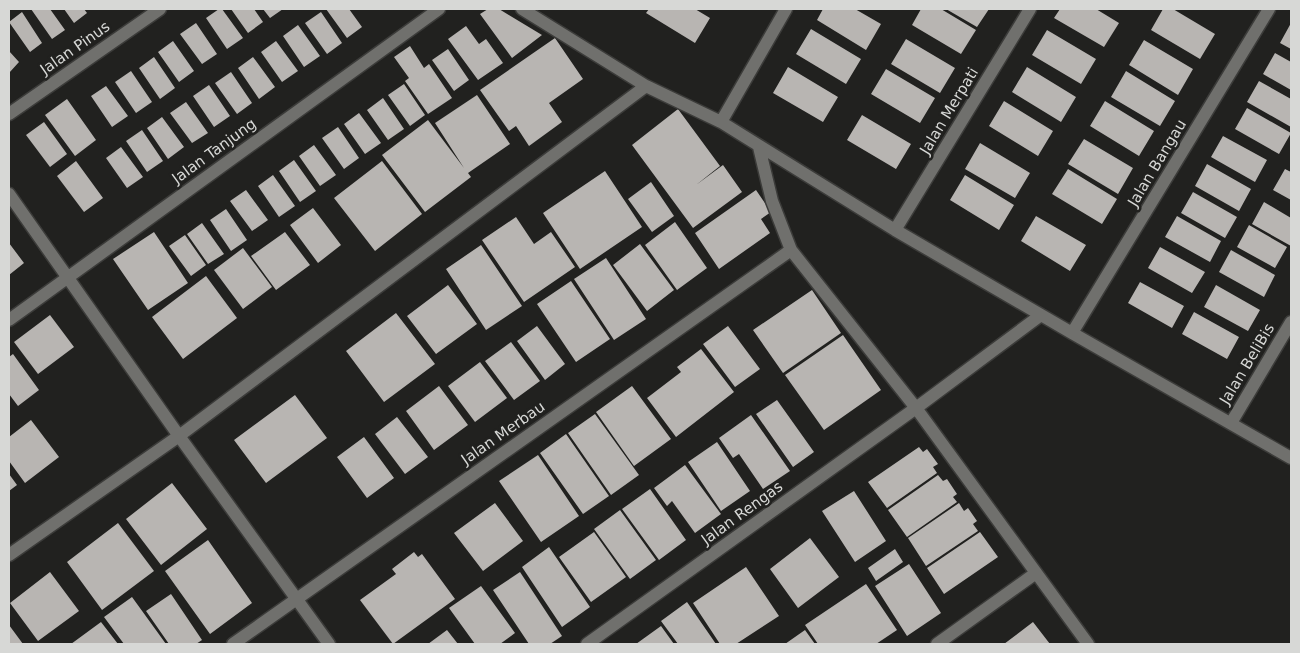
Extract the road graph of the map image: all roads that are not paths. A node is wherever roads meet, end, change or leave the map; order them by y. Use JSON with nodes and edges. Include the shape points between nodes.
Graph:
{"nodes":[{"id":1,"x":160,"y":9,"type":"edge"},
{"id":2,"x":439,"y":9,"type":"edge"},
{"id":3,"x":522,"y":9,"type":"edge"},
{"id":4,"x":786,"y":9,"type":"edge"},
{"id":5,"x":1030,"y":9,"type":"edge"},
{"id":6,"x":1269,"y":9,"type":"edge"},
{"id":7,"x":646,"y":86,"type":"junction"},
{"id":8,"x":9,"y":114,"type":"edge"},
{"id":9,"x":721,"y":122,"type":"junction"},
{"id":10,"x":759,"y":147,"type":"junction"},
{"id":11,"x":9,"y":194,"type":"edge"},
{"id":12,"x":895,"y":230,"type":"junction"},
{"id":13,"x":791,"y":250,"type":"junction"},
{"id":14,"x":69,"y":277,"type":"junction"},
{"id":15,"x":1041,"y":315,"type":"junction"},
{"id":16,"x":9,"y":320,"type":"edge"},
{"id":17,"x":1291,"y":322,"type":"edge"},
{"id":18,"x":1072,"y":333,"type":"junction"},
{"id":19,"x":916,"y":408,"type":"junction"},
{"id":20,"x":1232,"y":423,"type":"junction"},
{"id":21,"x":179,"y":436,"type":"junction"},
{"id":22,"x":1291,"y":458,"type":"edge"},
{"id":23,"x":9,"y":556,"type":"edge"},
{"id":24,"x":1036,"y":573,"type":"junction"},
{"id":25,"x":296,"y":599,"type":"junction"},
{"id":26,"x":233,"y":644,"type":"edge"},
{"id":27,"x":328,"y":644,"type":"edge"},
{"id":28,"x":587,"y":644,"type":"edge"},
{"id":29,"x":937,"y":644,"type":"edge"},
{"id":30,"x":1088,"y":644,"type":"edge"}],
"edges":[{"from":1,"to":8,"type":"street","name":"Jalan Pinus"},
{"from":2,"to":14,"type":"street","name":"Jalan Tanjung"},
{"from":3,"to":7,"type":"street"},
{"from":4,"to":9,"type":"street"},
{"from":5,"to":12,"type":"street","name":"Jalan Merpati"},
{"from":6,"to":18,"type":"street","name":"Jalan Bangau"},
{"from":7,"to":9,"type":"street"},
{"from":7,"to":21,"type":"street"},
{"from":9,"to":10,"type":"street"},
{"from":10,"to":12,"type":"street"},
{"from":10,"to":13,"type":"street","via":[[772,201]]},
{"from":11,"to":14,"type":"street"},
{"from":12,"to":15,"type":"street"},
{"from":13,"to":19,"type":"street"},
{"from":13,"to":25,"type":"street","name":"Jalan Merbau"},
{"from":14,"to":16,"type":"street","name":"Jalan Tanjung"},
{"from":14,"to":21,"type":"street"},
{"from":15,"to":18,"type":"street"},
{"from":15,"to":19,"type":"street","name":"Jalan Rengas"},
{"from":17,"to":20,"type":"street","name":"Jalan BeliBis"},
{"from":18,"to":20,"type":"street"},
{"from":19,"to":24,"type":"street"},
{"from":19,"to":28,"type":"street","name":"Jalan Rengas"},
{"from":20,"to":22,"type":"street"},
{"from":21,"to":23,"type":"street"},
{"from":21,"to":25,"type":"street"},
{"from":24,"to":29,"type":"street"},
{"from":24,"to":30,"type":"street"},
{"from":25,"to":26,"type":"street","name":"Jalan Merbau"},
{"from":25,"to":27,"type":"street"}]}
